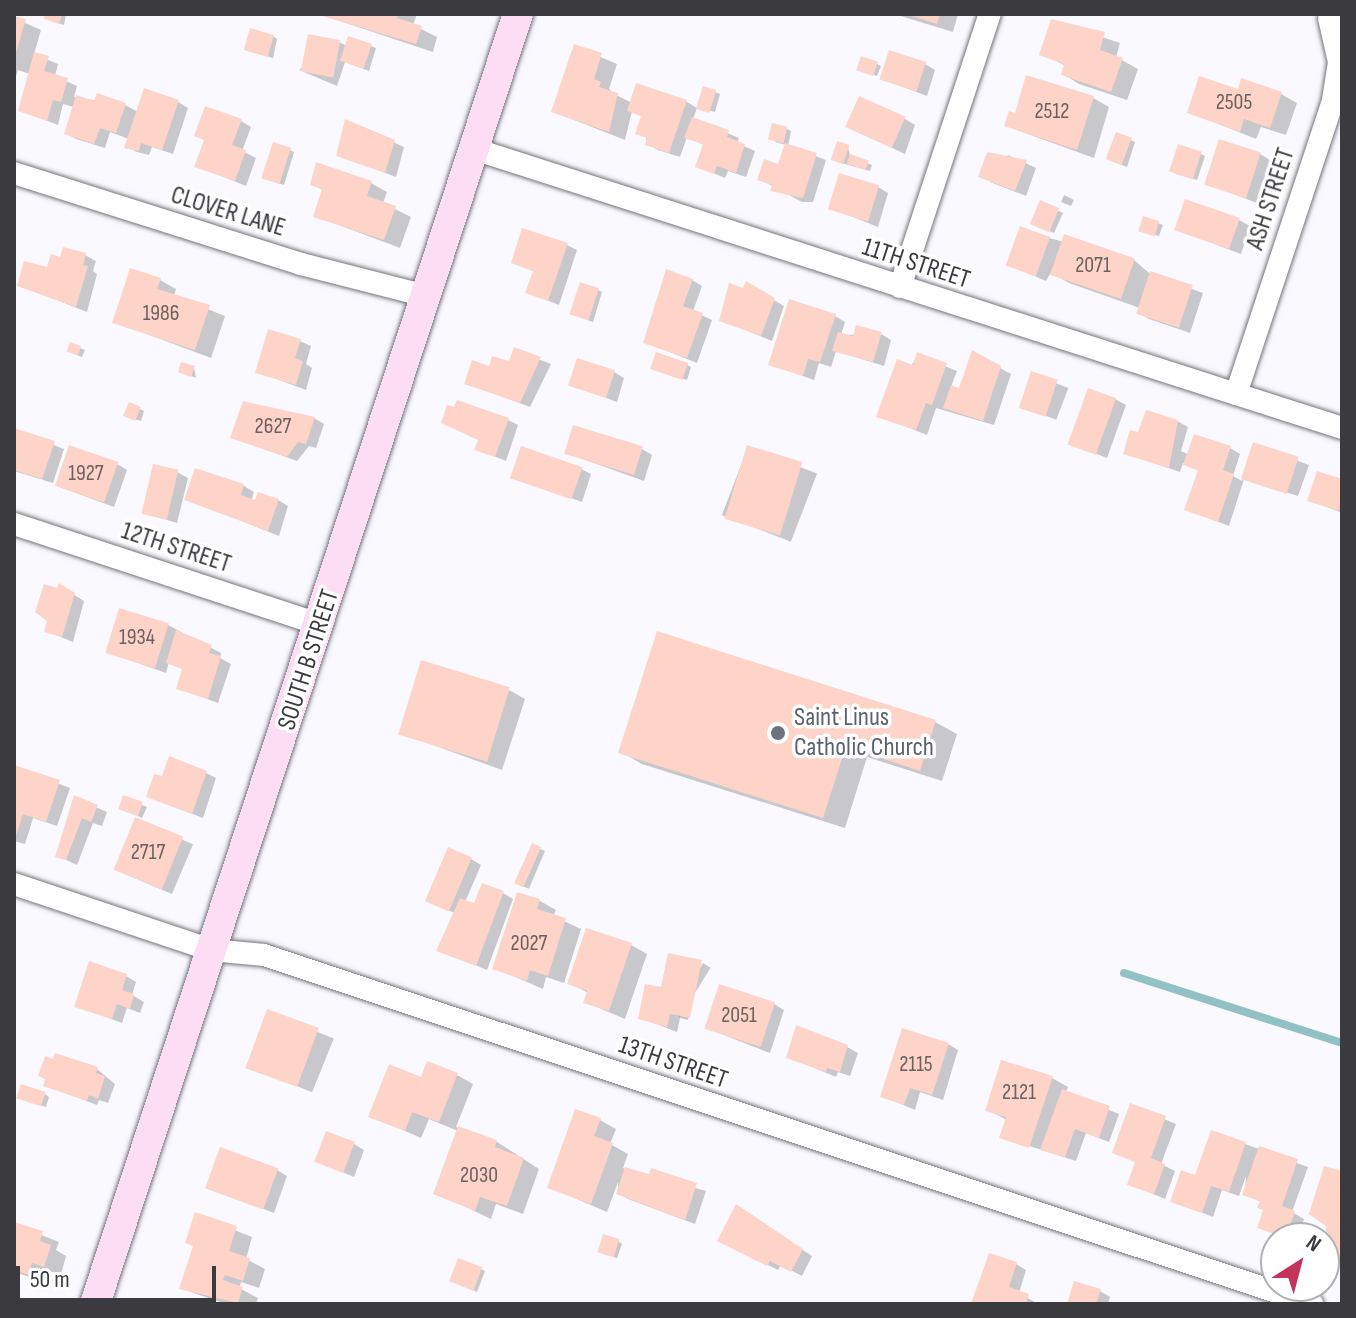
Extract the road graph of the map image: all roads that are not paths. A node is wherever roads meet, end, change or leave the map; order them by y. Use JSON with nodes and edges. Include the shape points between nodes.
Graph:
{"nodes":[{"id":1,"x":518,"y":14,"type":"edge"},
{"id":2,"x":990,"y":14,"type":"edge"},
{"id":3,"x":1329,"y":18,"type":"dead end"},
{"id":4,"x":474,"y":149,"type":"junction"},
{"id":5,"x":14,"y":173,"type":"edge"},
{"id":6,"x":900,"y":287,"type":"junction"},
{"id":7,"x":427,"y":296,"type":"junction"},
{"id":8,"x":1236,"y":394,"type":"junction"},
{"id":9,"x":1342,"y":428,"type":"edge"},
{"id":10,"x":14,"y":524,"type":"edge"},
{"id":11,"x":321,"y":625,"type":"junction"},
{"id":12,"x":14,"y":884,"type":"edge"},
{"id":13,"x":211,"y":950,"type":"junction"},
{"id":14,"x":95,"y":1304,"type":"edge"},
{"id":15,"x":1312,"y":1304,"type":"edge"}],
"edges":[{"from":1,"to":4,"type":"street","name":"SOUTH B STREET"},
{"from":2,"to":6,"type":"street"},
{"from":3,"to":8,"type":"street","name":"ASH STREET","via":[[1339,62],[1333,100]]},
{"from":4,"to":6,"type":"street","name":"11TH STREET"},
{"from":4,"to":7,"type":"street","name":"SOUTH B STREET"},
{"from":5,"to":7,"type":"street","name":"CLOVER LANE","via":[[301,264]]},
{"from":6,"to":8,"type":"street","name":"11TH STREET"},
{"from":7,"to":11,"type":"street","name":"SOUTH B STREET"},
{"from":8,"to":9,"type":"street","name":"11TH STREET"},
{"from":10,"to":11,"type":"street","name":"12TH STREET"},
{"from":11,"to":13,"type":"street","name":"SOUTH B STREET"},
{"from":12,"to":13,"type":"street","name":"13TH STREET"},
{"from":13,"to":14,"type":"street","name":"SOUTH B STREET"},
{"from":13,"to":15,"type":"street","name":"13TH STREET","via":[[264,955]]}]}
